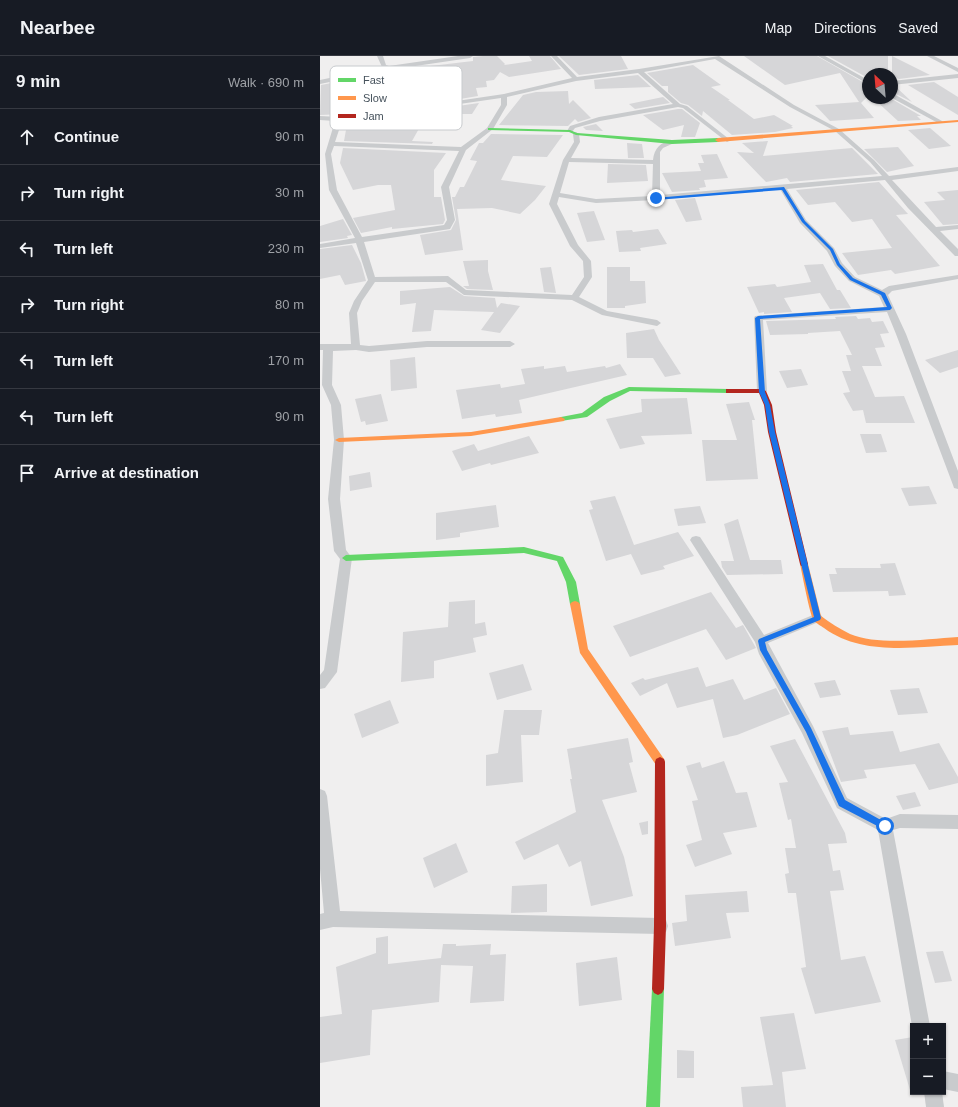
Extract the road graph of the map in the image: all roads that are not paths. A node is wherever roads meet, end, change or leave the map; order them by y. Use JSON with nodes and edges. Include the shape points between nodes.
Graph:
{"nodes":[{"id":1,"x":380,"y":56,"type":"edge"},
{"id":2,"x":470,"y":56,"type":"edge"},
{"id":3,"x":554,"y":56,"type":"edge"},
{"id":4,"x":821,"y":56,"type":"edge"},
{"id":5,"x":930,"y":56,"type":"edge"},
{"id":6,"x":716,"y":57,"type":"edge"},
{"id":7,"x":384,"y":66,"type":"edge"},
{"id":8,"x":402,"y":66,"type":"edge"},
{"id":9,"x":958,"y":70,"type":"edge"},
{"id":10,"x":639,"y":71,"type":"junction"},
{"id":11,"x":958,"y":76,"type":"edge"},
{"id":12,"x":576,"y":79,"type":"junction"},
{"id":13,"x":862,"y":79,"type":"edge"},
{"id":14,"x":330,"y":80,"type":"edge"},
{"id":15,"x":898,"y":81,"type":"edge"},
{"id":16,"x":320,"y":82,"type":"edge"},
{"id":17,"x":504,"y":96,"type":"junction"},
{"id":18,"x":898,"y":98,"type":"edge"},
{"id":19,"x":462,"y":102,"type":"edge"},
{"id":20,"x":678,"y":105,"type":"junction"},
{"id":21,"x":320,"y":118,"type":"edge"},
{"id":22,"x":330,"y":119,"type":"edge"},
{"id":23,"x":958,"y":121,"type":"edge"},
{"id":24,"x":940,"y":122,"type":"junction"},
{"id":25,"x":490,"y":129,"type":"junction"},
{"id":26,"x":335,"y":130,"type":"edge"},
{"id":27,"x":838,"y":131,"type":"junction"},
{"id":28,"x":573,"y":133,"type":"junction"},
{"id":29,"x":727,"y":140,"type":"junction"},
{"id":30,"x":672,"y":142,"type":"junction"},
{"id":31,"x":330,"y":144,"type":"junction"},
{"id":32,"x":463,"y":149,"type":"junction"},
{"id":33,"x":324,"y":154,"type":"edge"},
{"id":34,"x":566,"y":160,"type":"junction"},
{"id":35,"x":657,"y":162,"type":"junction"},
{"id":36,"x":958,"y":169,"type":"edge"},
{"id":37,"x":888,"y":178,"type":"junction"},
{"id":38,"x":783,"y":188,"type":"junction"},
{"id":39,"x":557,"y":195,"type":"junction"},
{"id":40,"x":656,"y":198,"type":"junction"},
{"id":41,"x":958,"y":227,"type":"edge"},
{"id":42,"x":935,"y":229,"type":"junction"},
{"id":43,"x":359,"y":239,"type":"junction"},
{"id":44,"x":320,"y":246,"type":"edge"},
{"id":45,"x":958,"y":254,"type":"edge"},
{"id":46,"x":958,"y":277,"type":"edge"},
{"id":47,"x":372,"y":280,"type":"junction"},
{"id":48,"x":883,"y":294,"type":"junction"},
{"id":49,"x":574,"y":298,"type":"junction"},
{"id":50,"x":890,"y":308,"type":"junction"},
{"id":51,"x":657,"y":323,"type":"dead end"},
{"id":52,"x":510,"y":344,"type":"dead end"},
{"id":53,"x":324,"y":347,"type":"edge"},
{"id":54,"x":356,"y":347,"type":"junction"},
{"id":55,"x":762,"y":392,"type":"junction"},
{"id":56,"x":339,"y":440,"type":"junction"},
{"id":57,"x":958,"y":485,"type":"edge"},
{"id":58,"x":696,"y":540,"type":"dead end"},
{"id":59,"x":346,"y":558,"type":"junction"},
{"id":60,"x":817,"y":618,"type":"junction"},
{"id":61,"x":761,"y":641,"type":"junction"},
{"id":62,"x":958,"y":641,"type":"edge"},
{"id":63,"x":320,"y":684,"type":"edge"},
{"id":64,"x":320,"y":796,"type":"edge"},
{"id":65,"x":958,"y":822,"type":"edge"},
{"id":66,"x":885,"y":826,"type":"junction"},
{"id":67,"x":327,"y":920,"type":"edge"},
{"id":68,"x":660,"y":926,"type":"junction"},
{"id":69,"x":920,"y":1023,"type":"edge"},
{"id":70,"x":946,"y":1081,"type":"edge"},
{"id":71,"x":958,"y":1083,"type":"edge"},
{"id":72,"x":933,"y":1095,"type":"edge"},
{"id":73,"x":653,"y":1107,"type":"edge"},
{"id":74,"x":935,"y":1107,"type":"edge"}],
"edges":[{"from":1,"to":7,"type":"street"},
{"from":2,"to":8,"type":"street"},
{"from":3,"to":12,"type":"street"},
{"from":4,"to":13,"type":"street"},
{"from":5,"to":9,"type":"street"},
{"from":6,"to":10,"type":"street"},
{"from":6,"to":27,"type":"street","via":[[792,106]]},
{"from":10,"to":12,"type":"street"},
{"from":10,"to":20,"type":"street"},
{"from":11,"to":15,"type":"street"},
{"from":12,"to":17,"type":"street"},
{"from":14,"to":16,"type":"street"},
{"from":17,"to":19,"type":"street"},
{"from":17,"to":25,"type":"street","via":[[504,105]]},
{"from":18,"to":24,"type":"street"},
{"from":20,"to":28,"type":"street","via":[[572,126]]},
{"from":20,"to":29,"type":"street","via":[[685,107]]},
{"from":21,"to":22,"type":"street"},
{"from":23,"to":24,"type":"street"},
{"from":24,"to":27,"type":"street"},
{"from":25,"to":28,"type":"street"},
{"from":25,"to":32,"type":"street"},
{"from":26,"to":31,"type":"street"},
{"from":27,"to":29,"type":"street"},
{"from":27,"to":37,"type":"street"},
{"from":28,"to":30,"type":"street"},
{"from":28,"to":34,"type":"street","via":[[577,142]]},
{"from":29,"to":30,"type":"street"},
{"from":30,"to":35,"type":"street","via":[[657,152]]},
{"from":31,"to":32,"type":"street"},
{"from":31,"to":33,"type":"street"},
{"from":32,"to":43,"type":"street","via":[[445,187],[451,220],[446,227]]},
{"from":33,"to":43,"type":"street","via":[[333,190]]},
{"from":34,"to":35,"type":"street"},
{"from":34,"to":39,"type":"street"},
{"from":35,"to":40,"type":"street"},
{"from":36,"to":37,"type":"street"},
{"from":37,"to":38,"type":"street"},
{"from":37,"to":42,"type":"street","via":[[911,206]]},
{"from":38,"to":40,"type":"street"},
{"from":38,"to":48,"type":"street","via":[[803,221],[832,250],[838,264],[852,279]]},
{"from":39,"to":40,"type":"street","via":[[596,201]]},
{"from":39,"to":49,"type":"street","via":[[553,204],[574,246],[587,261],[588,277]]},
{"from":41,"to":42,"type":"street"},
{"from":42,"to":45,"type":"street"},
{"from":43,"to":44,"type":"street"},
{"from":43,"to":47,"type":"street"},
{"from":46,"to":48,"type":"street","via":[[889,290]]},
{"from":47,"to":49,"type":"street","via":[[448,279],[464,292]]},
{"from":47,"to":54,"type":"street","via":[[352,313]]},
{"from":48,"to":50,"type":"street"},
{"from":49,"to":51,"type":"street","via":[[605,313]]},
{"from":50,"to":55,"type":"street","via":[[758,318]]},
{"from":50,"to":57,"type":"street"},
{"from":52,"to":54,"type":"street","via":[[427,344],[369,349]]},
{"from":53,"to":54,"type":"street"},
{"from":53,"to":56,"type":"street","via":[[327,385],[336,405]]},
{"from":55,"to":56,"type":"street","via":[[628,389],[607,399],[584,415],[471,434]]},
{"from":55,"to":60,"type":"street","via":[[768,405],[772,432]]},
{"from":56,"to":59,"type":"street","via":[[334,499],[340,551]]},
{"from":58,"to":61,"type":"street"},
{"from":59,"to":63,"type":"street","via":[[330,672]]},
{"from":59,"to":68,"type":"street","via":[[524,550],[560,559],[571,582],[583,650],[660,760]]},
{"from":60,"to":61,"type":"street"},
{"from":60,"to":62,"type":"street","via":[[848,638],[874,644]]},
{"from":61,"to":66,"type":"street","via":[[808,730],[842,803]]},
{"from":64,"to":67,"type":"street"},
{"from":65,"to":66,"type":"street","via":[[900,821]]},
{"from":66,"to":69,"type":"street"},
{"from":67,"to":68,"type":"street"},
{"from":68,"to":73,"type":"street"},
{"from":70,"to":71,"type":"street"},
{"from":72,"to":74,"type":"street"}]}
